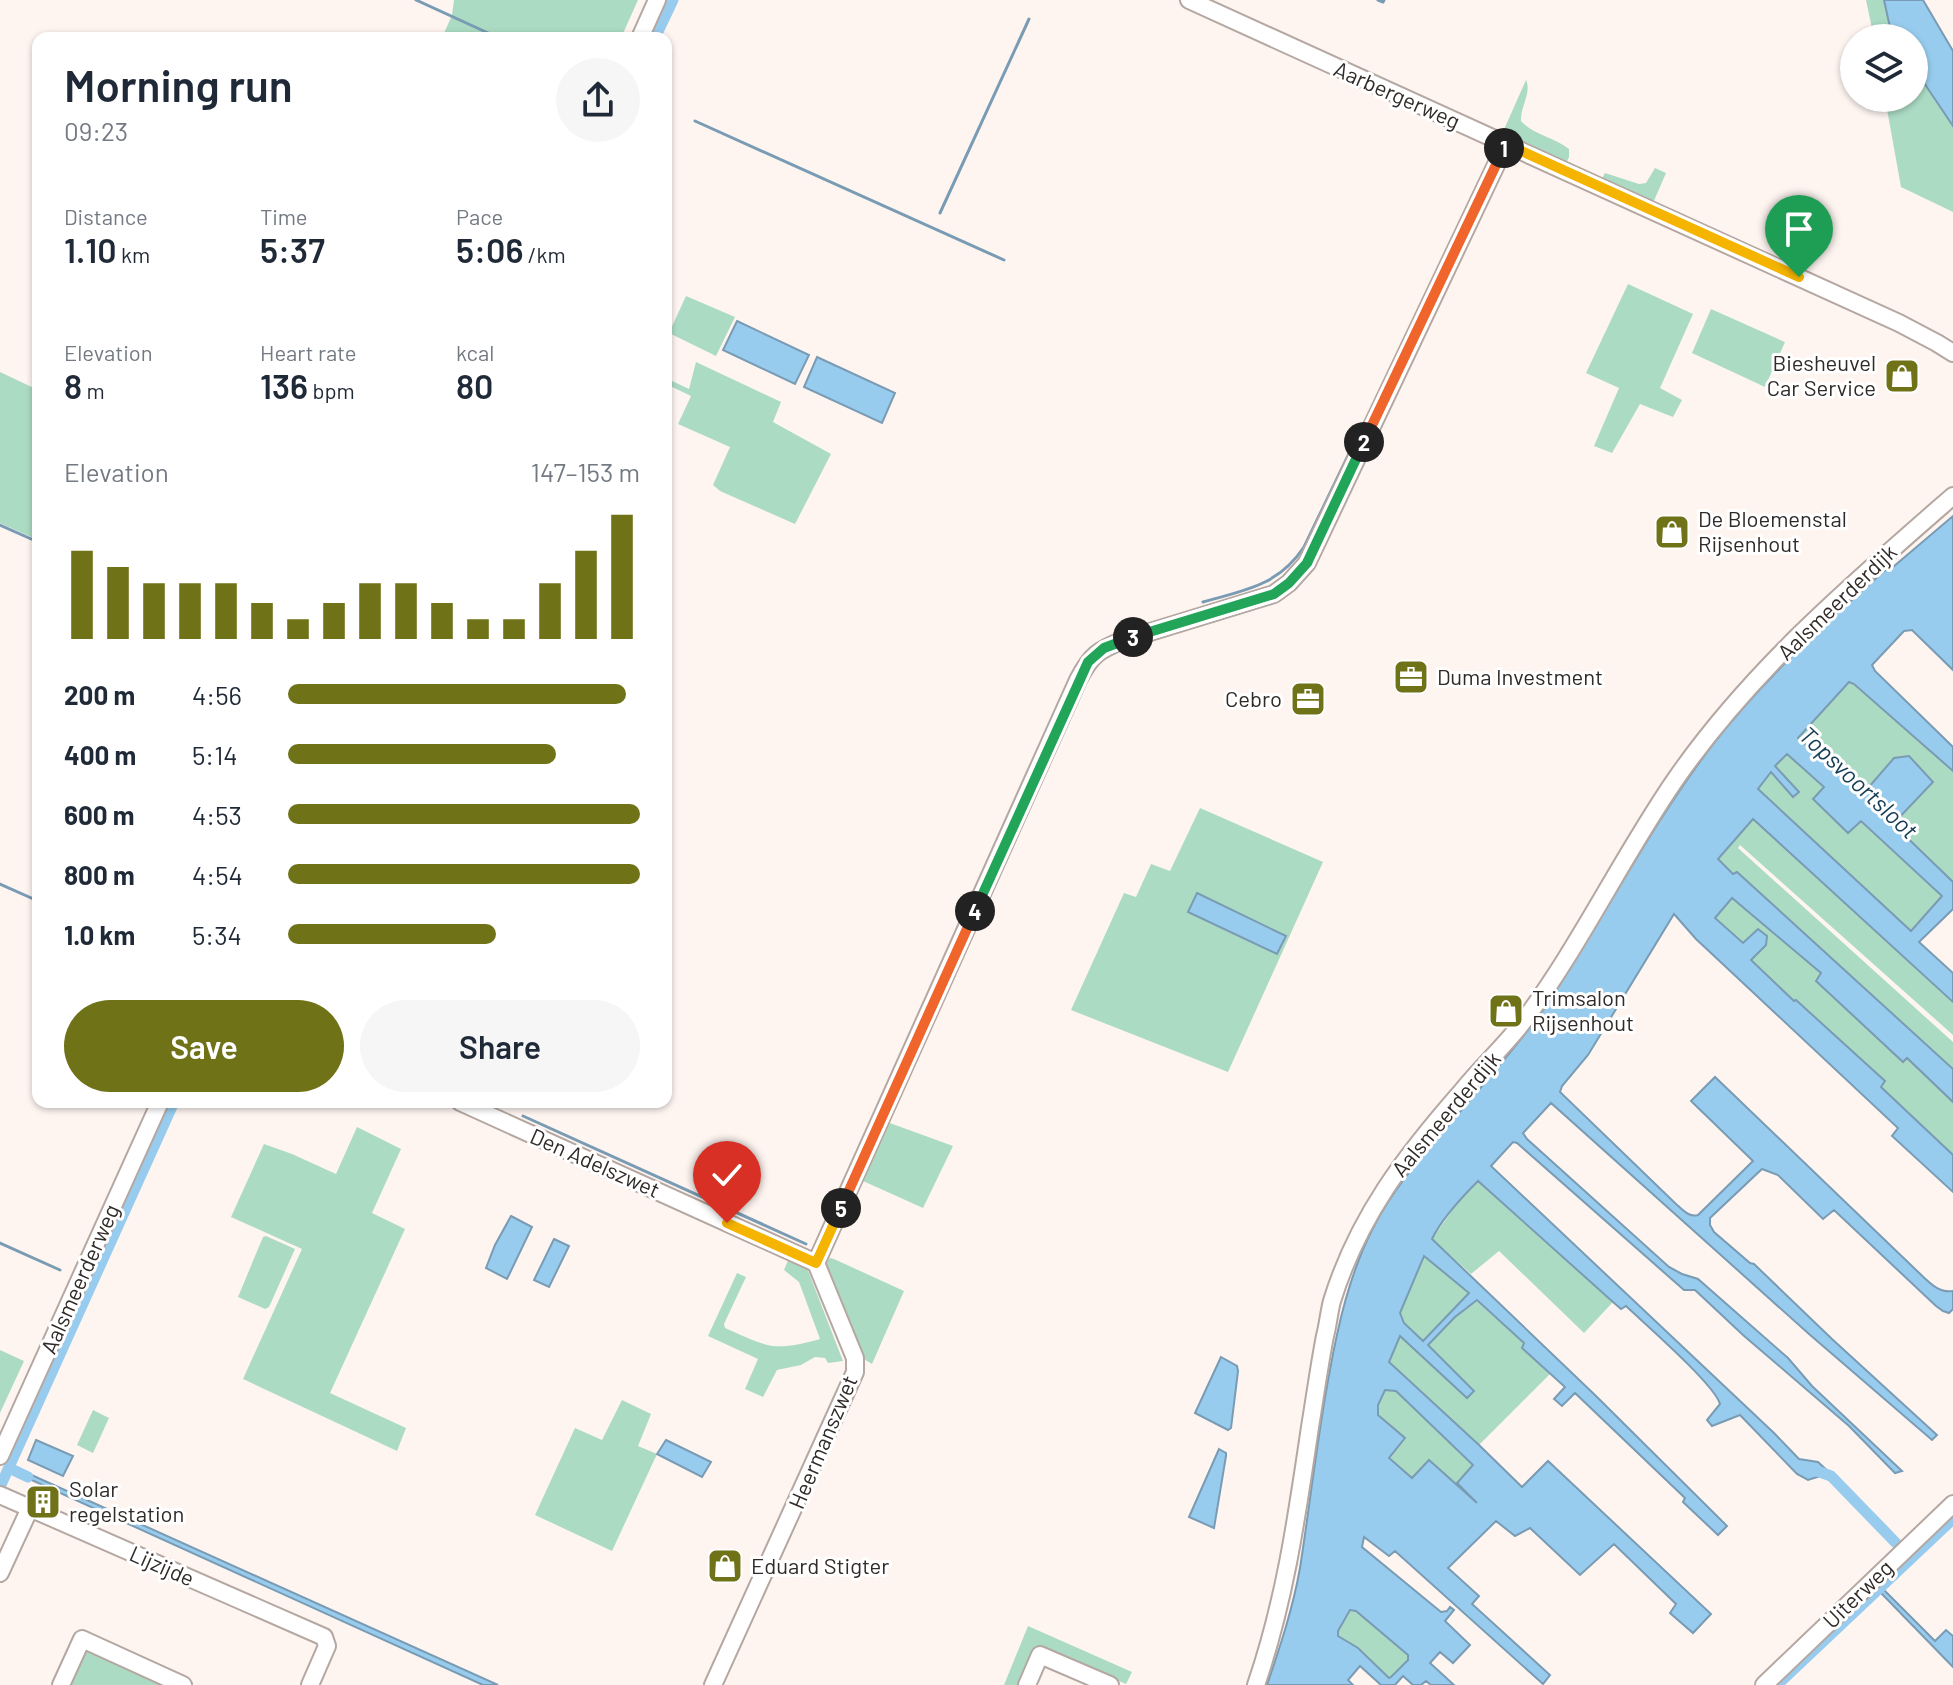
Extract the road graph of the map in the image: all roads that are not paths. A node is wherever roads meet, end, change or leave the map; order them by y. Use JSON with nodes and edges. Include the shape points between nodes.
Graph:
{"nodes":[{"id":1,"x":657,"y":0,"type":"edge"},
{"id":2,"x":1189,"y":0,"type":"edge"},
{"id":3,"x":643,"y":32,"type":"edge"},
{"id":4,"x":1506,"y":144,"type":"junction"},
{"id":5,"x":1953,"y":353,"type":"edge"},
{"id":6,"x":1953,"y":496,"type":"edge"},
{"id":7,"x":157,"y":1108,"type":"edge"},
{"id":8,"x":473,"y":1108,"type":"edge"},
{"id":9,"x":816,"y":1263,"type":"junction"},
{"id":10,"x":0,"y":1456,"type":"edge"},
{"id":11,"x":2,"y":1496,"type":"edge"},
{"id":12,"x":1953,"y":1504,"type":"edge"},
{"id":13,"x":30,"y":1508,"type":"junction"},
{"id":14,"x":0,"y":1573,"type":"edge"},
{"id":15,"x":61,"y":1685,"type":"edge"},
{"id":16,"x":183,"y":1685,"type":"edge"},
{"id":17,"x":310,"y":1685,"type":"edge"},
{"id":18,"x":713,"y":1685,"type":"edge"},
{"id":19,"x":1027,"y":1685,"type":"edge"},
{"id":20,"x":1110,"y":1685,"type":"edge"},
{"id":21,"x":1256,"y":1685,"type":"edge"},
{"id":22,"x":1764,"y":1685,"type":"edge"}],
"edges":[{"from":1,"to":3,"type":"street"},
{"from":2,"to":4,"type":"street","name":"Aarbergerweg"},
{"from":4,"to":5,"type":"street","name":"Aarbergerweg","via":[[1899,323]]},
{"from":4,"to":9,"type":"street","via":[[1300,573],[1274,594],[1124,640],[1088,662]]},
{"from":6,"to":21,"type":"street","name":"Aalsmeerderdijk","via":[[1848,587],[1716,725],[1637,837],[1561,967],[1518,1028],[1416,1144],[1379,1197],[1332,1303],[1290,1560]]},
{"from":7,"to":10,"type":"street","name":"Aalsmeerderweg"},
{"from":8,"to":9,"type":"street","name":"Den Adelszwet"},
{"from":9,"to":18,"type":"street","name":"Heermanszwet","via":[[855,1358],[855,1372]]},
{"from":11,"to":13,"type":"street","name":"Lijzijde"},
{"from":12,"to":22,"type":"street","name":"Uiterweg"},
{"from":13,"to":14,"type":"street"},
{"from":13,"to":17,"type":"street","name":"Lijzijde","via":[[324,1637],[327,1646]]},
{"from":15,"to":16,"type":"street","via":[[82,1639]]},
{"from":19,"to":20,"type":"street","via":[[1040,1655]]}]}
